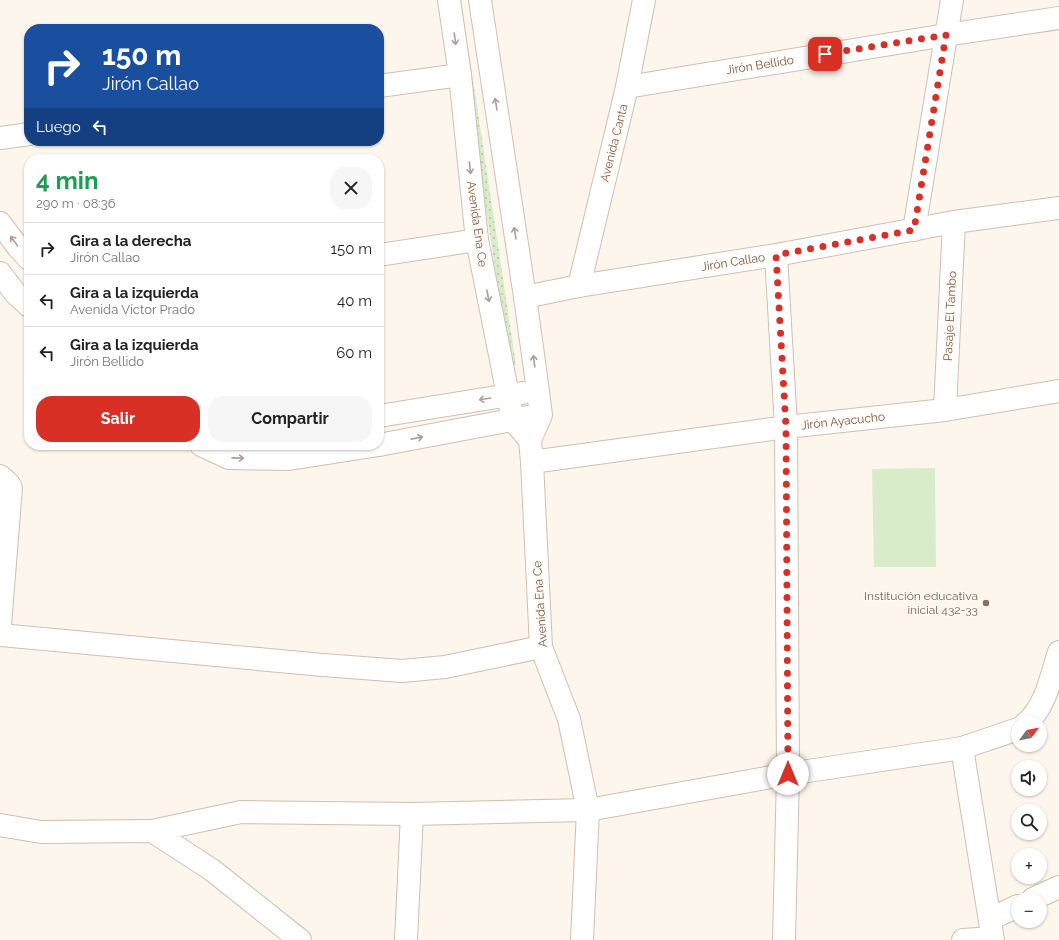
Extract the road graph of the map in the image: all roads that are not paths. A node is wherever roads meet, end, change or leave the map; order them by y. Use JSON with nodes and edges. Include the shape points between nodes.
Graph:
{"nodes":[{"id":1,"x":449,"y":0,"type":"edge"},
{"id":2,"x":480,"y":0,"type":"edge"},
{"id":3,"x":644,"y":0,"type":"edge"},
{"id":4,"x":952,"y":0,"type":"edge"},
{"id":5,"x":1059,"y":18,"type":"edge"},
{"id":6,"x":946,"y":35,"type":"junction"},
{"id":7,"x":460,"y":75,"type":"junction"},
{"id":8,"x":384,"y":85,"type":"edge"},
{"id":9,"x":627,"y":87,"type":"junction"},
{"id":10,"x":24,"y":135,"type":"edge"},
{"id":11,"x":0,"y":138,"type":"edge"},
{"id":12,"x":1059,"y":208,"type":"edge"},
{"id":13,"x":0,"y":222,"type":"edge"},
{"id":14,"x":954,"y":222,"type":"junction"},
{"id":15,"x":914,"y":230,"type":"junction"},
{"id":16,"x":477,"y":240,"type":"junction"},
{"id":17,"x":24,"y":254,"type":"edge"},
{"id":18,"x":384,"y":254,"type":"edge"},
{"id":19,"x":776,"y":255,"type":"junction"},
{"id":20,"x":0,"y":273,"type":"edge"},
{"id":21,"x":579,"y":286,"type":"junction"},
{"id":22,"x":19,"y":298,"type":"edge"},
{"id":23,"x":525,"y":298,"type":"junction"},
{"id":24,"x":537,"y":391,"type":"junction"},
{"id":25,"x":1059,"y":391,"type":"edge"},
{"id":26,"x":507,"y":395,"type":"junction"},
{"id":27,"x":946,"y":410,"type":"junction"},
{"id":28,"x":384,"y":415,"type":"edge"},
{"id":29,"x":541,"y":415,"type":"junction"},
{"id":30,"x":513,"y":420,"type":"junction"},
{"id":31,"x":786,"y":427,"type":"junction"},
{"id":32,"x":530,"y":440,"type":"junction"},
{"id":33,"x":384,"y":444,"type":"edge"},
{"id":34,"x":212,"y":450,"type":"edge"},
{"id":35,"x":347,"y":450,"type":"edge"},
{"id":36,"x":532,"y":462,"type":"junction"},
{"id":37,"x":0,"y":476,"type":"edge"},
{"id":38,"x":0,"y":625,"type":"edge"},
{"id":39,"x":0,"y":635,"type":"edge"},
{"id":40,"x":542,"y":647,"type":"junction"},
{"id":41,"x":1059,"y":652,"type":"edge"},
{"id":42,"x":1033,"y":716,"type":"edge"},
{"id":43,"x":1011,"y":730,"type":"edge"},
{"id":44,"x":962,"y":748,"type":"junction"},
{"id":45,"x":788,"y":774,"type":"junction"},
{"id":46,"x":588,"y":810,"type":"junction"},
{"id":47,"x":412,"y":814,"type":"junction"},
{"id":48,"x":0,"y":825,"type":"edge"},
{"id":49,"x":152,"y":832,"type":"junction"},
{"id":50,"x":1059,"y":887,"type":"edge"},
{"id":51,"x":1047,"y":893,"type":"edge"},
{"id":52,"x":1011,"y":913,"type":"edge"},
{"id":53,"x":992,"y":932,"type":"edge"},
{"id":54,"x":300,"y":940,"type":"edge"},
{"id":55,"x":406,"y":940,"type":"edge"},
{"id":56,"x":582,"y":940,"type":"edge"},
{"id":57,"x":784,"y":940,"type":"edge"},
{"id":58,"x":963,"y":940,"type":"edge"}],
"edges":[{"from":1,"to":7,"type":"street","name":"Avenida Ena Ce","one_way":true},
{"from":23,"to":2,"type":"street","one_way":true},
{"from":3,"to":9,"type":"street","name":"Avenida Canta"},
{"from":4,"to":6,"type":"street"},
{"from":5,"to":6,"type":"street","name":"Jirón Bellido"},
{"from":6,"to":9,"type":"street","name":"Jirón Bellido"},
{"from":6,"to":15,"type":"street"},
{"from":7,"to":8,"type":"street"},
{"from":7,"to":16,"type":"street","name":"Avenida Ena Ce","one_way":true},
{"from":9,"to":21,"type":"street","name":"Avenida Canta"},
{"from":10,"to":11,"type":"street"},
{"from":12,"to":14,"type":"street","name":"Jirón Callao"},
{"from":17,"to":13,"type":"street","one_way":true},
{"from":14,"to":15,"type":"street","name":"Jirón Callao"},
{"from":14,"to":27,"type":"street","name":"Pasaje El Tambo"},
{"from":15,"to":19,"type":"street","name":"Jirón Callao"},
{"from":16,"to":18,"type":"street"},
{"from":16,"to":26,"type":"street","name":"Avenida Ena Ce","one_way":true},
{"from":19,"to":21,"type":"street","name":"Jirón Callao"},
{"from":19,"to":31,"type":"street"},
{"from":20,"to":22,"type":"street"},
{"from":21,"to":23,"type":"street","name":"Jirón Callao"},
{"from":24,"to":23,"type":"street","one_way":true},
{"from":24,"to":26,"type":"street"},
{"from":24,"to":29,"type":"street"},
{"from":25,"to":27,"type":"street","name":"Jirón Ayacucho"},
{"from":26,"to":28,"type":"street","one_way":true},
{"from":26,"to":30,"type":"street","name":"Avenida Ena Ce"},
{"from":27,"to":31,"type":"street","name":"Jirón Ayacucho"},
{"from":29,"to":30,"type":"street"},
{"from":29,"to":32,"type":"street","name":"Avenida Ena Ce"},
{"from":30,"to":32,"type":"street","name":"Avenida Ena Ce"},
{"from":33,"to":30,"type":"street","one_way":true},
{"from":31,"to":36,"type":"street","name":"Jirón Ayacucho"},
{"from":31,"to":45,"type":"street"},
{"from":32,"to":36,"type":"street","name":"Avenida Ena Ce"},
{"from":34,"to":35,"type":"street","one_way":true,"via":[[229,458],[289,459]]},
{"from":36,"to":40,"type":"street","name":"Avenida Ena Ce"},
{"from":37,"to":38,"type":"street","via":[[11,488]]},
{"from":39,"to":40,"type":"street","via":[[402,670],[445,667]]},
{"from":40,"to":46,"type":"street","name":"Avenida Ena Ce","via":[[569,720]]},
{"from":41,"to":42,"type":"street","via":[[1043,702]]},
{"from":43,"to":44,"type":"street"},
{"from":44,"to":45,"type":"street"},
{"from":44,"to":53,"type":"street"},
{"from":45,"to":46,"type":"street"},
{"from":45,"to":57,"type":"street"},
{"from":46,"to":47,"type":"street"},
{"from":46,"to":56,"type":"street","name":"Avenida Ena Ce"},
{"from":47,"to":49,"type":"street","via":[[241,812]]},
{"from":47,"to":55,"type":"street"},
{"from":48,"to":49,"type":"street","via":[[41,832]]},
{"from":49,"to":54,"type":"street","via":[[212,870]]},
{"from":50,"to":51,"type":"street"},
{"from":52,"to":53,"type":"street"},
{"from":53,"to":58,"type":"street"}]}
